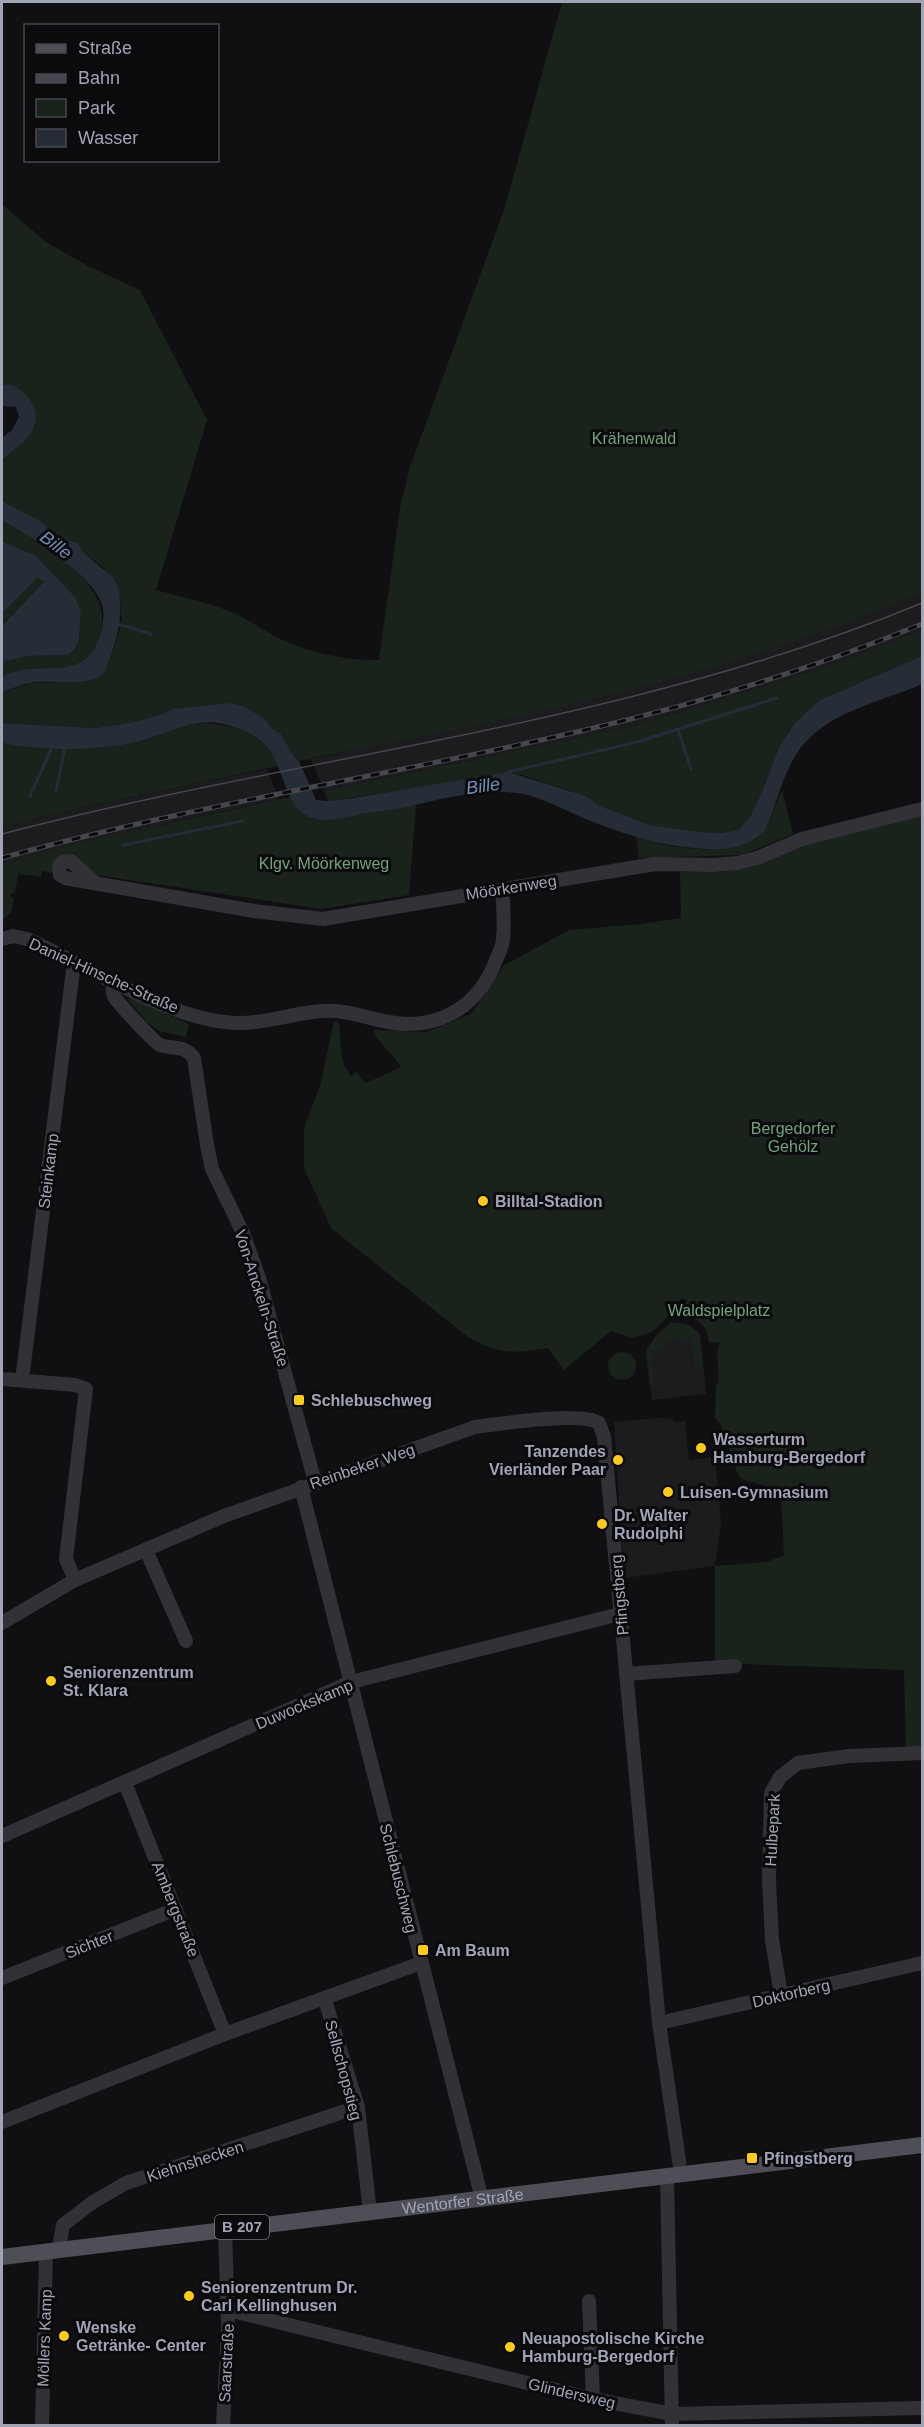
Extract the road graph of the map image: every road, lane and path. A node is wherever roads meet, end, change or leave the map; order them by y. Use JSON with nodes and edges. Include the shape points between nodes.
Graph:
{"nodes":[{"id":1,"x":922,"y":809,"type":"edge"},
{"id":2,"x":58,"y":870,"type":"dead end"},
{"id":3,"x":502,"y":888,"type":"junction"},
{"id":4,"x":2,"y":939,"type":"edge"},
{"id":5,"x":74,"y":962,"type":"junction"},
{"id":6,"x":112,"y":982,"type":"junction"},
{"id":7,"x":2,"y":1379,"type":"edge"},
{"id":8,"x":22,"y":1380,"type":"junction"},
{"id":9,"x":586,"y":1418,"type":"joint"},
{"id":10,"x":308,"y":1485,"type":"junction"},
{"id":11,"x":146,"y":1550,"type":"junction"},
{"id":12,"x":75,"y":1580,"type":"junction"},
{"id":13,"x":620,"y":1614,"type":"junction"},
{"id":14,"x":2,"y":1623,"type":"edge"},
{"id":15,"x":186,"y":1641,"type":"dead end"},
{"id":16,"x":735,"y":1666,"type":"dead end"},
{"id":17,"x":626,"y":1674,"type":"junction"},
{"id":18,"x":351,"y":1682,"type":"junction"},
{"id":19,"x":922,"y":1753,"type":"edge"},
{"id":20,"x":125,"y":1783,"type":"junction"},
{"id":21,"x":2,"y":1836,"type":"edge"},
{"id":22,"x":176,"y":1909,"type":"junction"},
{"id":23,"x":420,"y":1963,"type":"junction"},
{"id":24,"x":922,"y":1963,"type":"edge"},
{"id":25,"x":2,"y":1978,"type":"edge"},
{"id":26,"x":781,"y":1995,"type":"junction"},
{"id":27,"x":325,"y":2000,"type":"junction"},
{"id":28,"x":659,"y":2023,"type":"junction"},
{"id":29,"x":225,"y":2034,"type":"junction"},
{"id":30,"x":358,"y":2107,"type":"junction"},
{"id":31,"x":2,"y":2122,"type":"edge"},
{"id":32,"x":922,"y":2145,"type":"edge"},
{"id":33,"x":674,"y":2175,"type":"junction"},
{"id":34,"x":482,"y":2199,"type":"junction"},
{"id":35,"x":370,"y":2212,"type":"junction"},
{"id":36,"x":225,"y":2229,"type":"junction"},
{"id":37,"x":53,"y":2250,"type":"junction"},
{"id":38,"x":2,"y":2257,"type":"edge"},
{"id":39,"x":589,"y":2301,"type":"dead end"},
{"id":40,"x":228,"y":2310,"type":"junction"},
{"id":41,"x":593,"y":2399,"type":"junction"},
{"id":42,"x":922,"y":2408,"type":"edge"},
{"id":43,"x":672,"y":2420,"type":"edge"},
{"id":44,"x":42,"y":2426,"type":"edge"},
{"id":45,"x":222,"y":2426,"type":"edge"}],
"edges":[{"from":1,"to":3,"type":"street","name":"Möörkenweg","via":[[802,839],[738,862],[655,864]]},
{"from":2,"to":3,"type":"street","name":"Möörkenweg","via":[[65,879],[323,919]]},
{"from":3,"to":6,"type":"street","name":"Daniel-Hinsche-Straße","via":[[503,941],[483,988],[454,1013],[430,1022],[384,1022],[339,1011],[316,1010],[276,1021],[236,1023],[203,1018]]},
{"from":4,"to":5,"type":"street","name":"Daniel-Hinsche-Straße","via":[[27,939]]},
{"from":5,"to":6,"type":"street","name":"Daniel-Hinsche-Straße"},
{"from":5,"to":8,"type":"street","name":"Steinkamp"},
{"from":6,"to":10,"type":"street","name":"Von-Anckeln-Straße","via":[[114,996],[152,1039],[160,1045],[188,1051],[194,1058],[212,1169],[243,1233],[259,1278]]},
{"from":7,"to":8,"type":"street"},
{"from":8,"to":12,"type":"street","via":[[86,1389],[66,1559]]},
{"from":9,"to":10,"type":"street","name":"Reinbeker Weg","via":[[475,1427]]},
{"from":9,"to":13,"type":"street","name":"Pfingstberg","via":[[599,1423],[604,1437]]},
{"from":10,"to":11,"type":"street","name":"Reinbeker Weg"},
{"from":10,"to":18,"type":"street","name":"Schlebuschweg"},
{"from":11,"to":12,"type":"street","name":"Reinbeker Weg"},
{"from":11,"to":15,"type":"street"},
{"from":12,"to":14,"type":"street","name":"Reinbeker Weg"},
{"from":13,"to":17,"type":"street","name":"Pfingstberg"},
{"from":13,"to":18,"type":"street","name":"Duwockskamp"},
{"from":16,"to":17,"type":"street"},
{"from":17,"to":28,"type":"street","name":"Pfingstberg"},
{"from":18,"to":20,"type":"street","name":"Duwockskamp"},
{"from":18,"to":23,"type":"street","name":"Schlebuschweg"},
{"from":19,"to":26,"type":"street","name":"Hulbepark","via":[[798,1763],[775,1784],[771,1793],[769,1881],[772,1940]]},
{"from":20,"to":21,"type":"street","name":"Duwockskamp"},
{"from":20,"to":22,"type":"street","name":"Ambergstraße"},
{"from":22,"to":25,"type":"street","name":"Sichter"},
{"from":22,"to":29,"type":"street","name":"Ambergstraße"},
{"from":23,"to":27,"type":"street"},
{"from":23,"to":34,"type":"street","name":"Schlebuschweg"},
{"from":24,"to":26,"type":"street","name":"Doktorberg"},
{"from":26,"to":28,"type":"street","name":"Doktorberg"},
{"from":27,"to":29,"type":"street"},
{"from":27,"to":30,"type":"street","name":"Sellschopstieg"},
{"from":28,"to":33,"type":"street","name":"Pfingstberg"},
{"from":29,"to":31,"type":"street"},
{"from":30,"to":35,"type":"street","name":"Sellschopstieg"},
{"from":30,"to":37,"type":"street","name":"Kiehnshecken","via":[[126,2184],[63,2225]]},
{"from":32,"to":33,"type":"main road","name":"Wentorfer Straße","number":"B 207"},
{"from":33,"to":34,"type":"main road","name":"Wentorfer Straße","number":"B 207"},
{"from":33,"to":43,"type":"street","name":"Pfingstberg"},
{"from":34,"to":35,"type":"main road","name":"Wentorfer Straße","number":"B 207"},
{"from":35,"to":36,"type":"main road","name":"Wentorfer Straße","number":"B 207"},
{"from":36,"to":37,"type":"main road","name":"Wentorfer Straße","number":"B 207"},
{"from":36,"to":40,"type":"street","name":"Saarstraße"},
{"from":37,"to":38,"type":"main road","name":"Wentorfer Straße","number":"B 207"},
{"from":37,"to":44,"type":"street","name":"Möllers Kamp"},
{"from":39,"to":41,"type":"street"},
{"from":40,"to":41,"type":"street","name":"Glindersweg"},
{"from":40,"to":45,"type":"street","name":"Saarstraße"},
{"from":41,"to":43,"type":"street","name":"Glindersweg"},
{"from":42,"to":43,"type":"street","name":"Glindersweg"}]}
